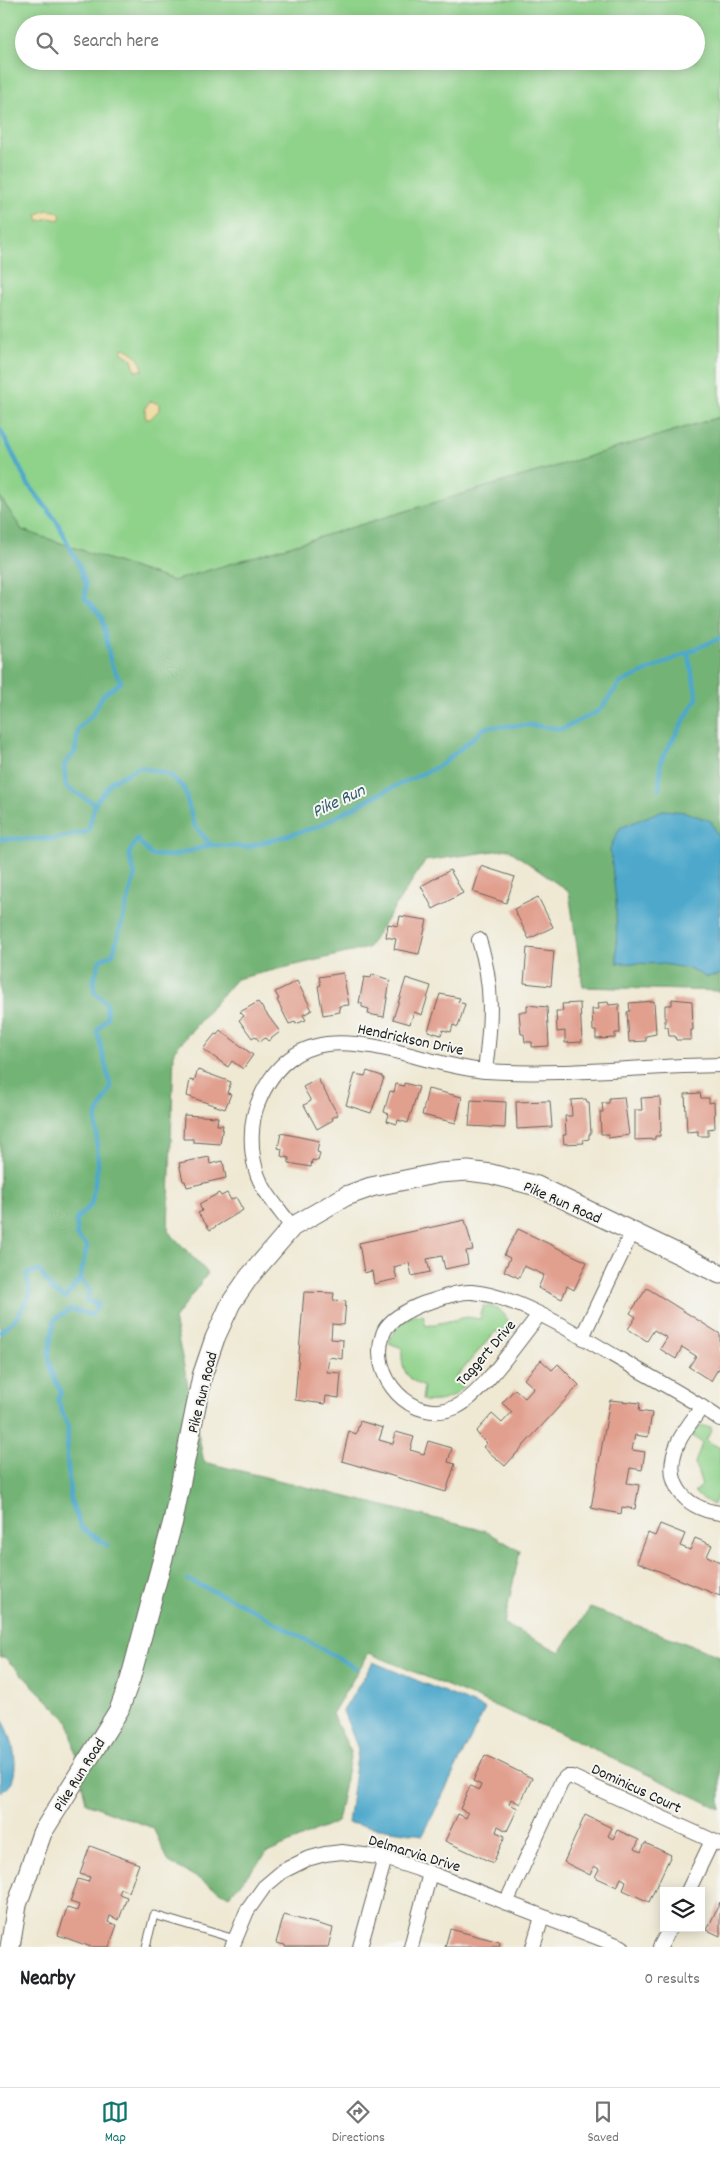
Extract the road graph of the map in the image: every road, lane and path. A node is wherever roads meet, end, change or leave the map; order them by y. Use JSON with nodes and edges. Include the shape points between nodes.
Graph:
{"nodes":[{"id":1,"x":479,"y":940,"type":"dead end"},
{"id":2,"x":720,"y":1065,"type":"edge"},
{"id":3,"x":485,"y":1071,"type":"junction"},
{"id":4,"x":292,"y":1227,"type":"junction"},
{"id":5,"x":632,"y":1232,"type":"junction"},
{"id":6,"x":720,"y":1274,"type":"edge"},
{"id":7,"x":539,"y":1315,"type":"junction"},
{"id":8,"x":582,"y":1337,"type":"junction"},
{"id":9,"x":702,"y":1407,"type":"junction"},
{"id":10,"x":720,"y":1419,"type":"edge"},
{"id":11,"x":720,"y":1513,"type":"edge"},
{"id":12,"x":716,"y":1842,"type":"edge"},
{"id":13,"x":385,"y":1858,"type":"junction"},
{"id":14,"x":430,"y":1873,"type":"junction"},
{"id":15,"x":690,"y":1887,"type":"edge"},
{"id":16,"x":506,"y":1903,"type":"junction"},
{"id":17,"x":542,"y":1917,"type":"junction"},
{"id":18,"x":668,"y":1932,"type":"edge"},
{"id":19,"x":234,"y":1943,"type":"edge"},
{"id":20,"x":10,"y":1947,"type":"edge"},
{"id":21,"x":146,"y":1947,"type":"edge"},
{"id":22,"x":360,"y":1947,"type":"edge"},
{"id":23,"x":412,"y":1947,"type":"edge"},
{"id":24,"x":533,"y":1947,"type":"edge"},
{"id":25,"x":622,"y":1947,"type":"edge"},
{"id":26,"x":660,"y":1947,"type":"edge"}],
"edges":[{"from":1,"to":3,"type":"street","via":[[490,986],[491,1021]]},
{"from":2,"to":3,"type":"street","name":"Hendrickson Drive"},
{"from":3,"to":4,"type":"street","name":"Hendrickson Drive","via":[[354,1043],[322,1044],[296,1054],[275,1072],[264,1089],[252,1135],[256,1171]]},
{"from":4,"to":5,"type":"street","name":"Pike Run Road","via":[[346,1196],[371,1187],[439,1173],[468,1171],[537,1186]]},
{"from":4,"to":20,"type":"street","name":"Pike Run Road","via":[[249,1277],[215,1338],[202,1376],[173,1521],[130,1680],[118,1710],[42,1833],[17,1905]]},
{"from":5,"to":6,"type":"street","name":"Pike Run Road"},
{"from":5,"to":8,"type":"street"},
{"from":7,"to":7,"type":"street","name":"Taggert Drive","via":[[476,1393],[456,1407],[430,1412],[408,1403],[396,1393],[386,1377],[380,1354],[383,1332],[398,1316],[418,1305],[458,1292],[471,1292],[498,1296]]},
{"from":7,"to":8,"type":"street","name":"Taggert Drive"},
{"from":8,"to":9,"type":"street","name":"Taggert Drive"},
{"from":9,"to":10,"type":"street","name":"Taggert Drive"},
{"from":9,"to":11,"type":"street","via":[[679,1441],[672,1469],[682,1496],[705,1511]]},
{"from":12,"to":15,"type":"street","name":"Dominicus Court"},
{"from":12,"to":16,"type":"street","name":"Dominicus Court","via":[[566,1776]]},
{"from":13,"to":14,"type":"street","name":"Delmarvia Drive"},
{"from":13,"to":19,"type":"street","name":"Delmarvia Drive","via":[[359,1853],[325,1854],[284,1871],[264,1887],[247,1911]]},
{"from":13,"to":22,"type":"street"},
{"from":14,"to":16,"type":"street","name":"Delmarvia Drive"},
{"from":14,"to":23,"type":"street"},
{"from":16,"to":17,"type":"street","name":"Delmarvia Drive"},
{"from":17,"to":24,"type":"street"},
{"from":17,"to":25,"type":"street","name":"Delmarvia Drive"},
{"from":18,"to":26,"type":"street"},
{"from":19,"to":21,"type":"lane","via":[[154,1915]]}]}
